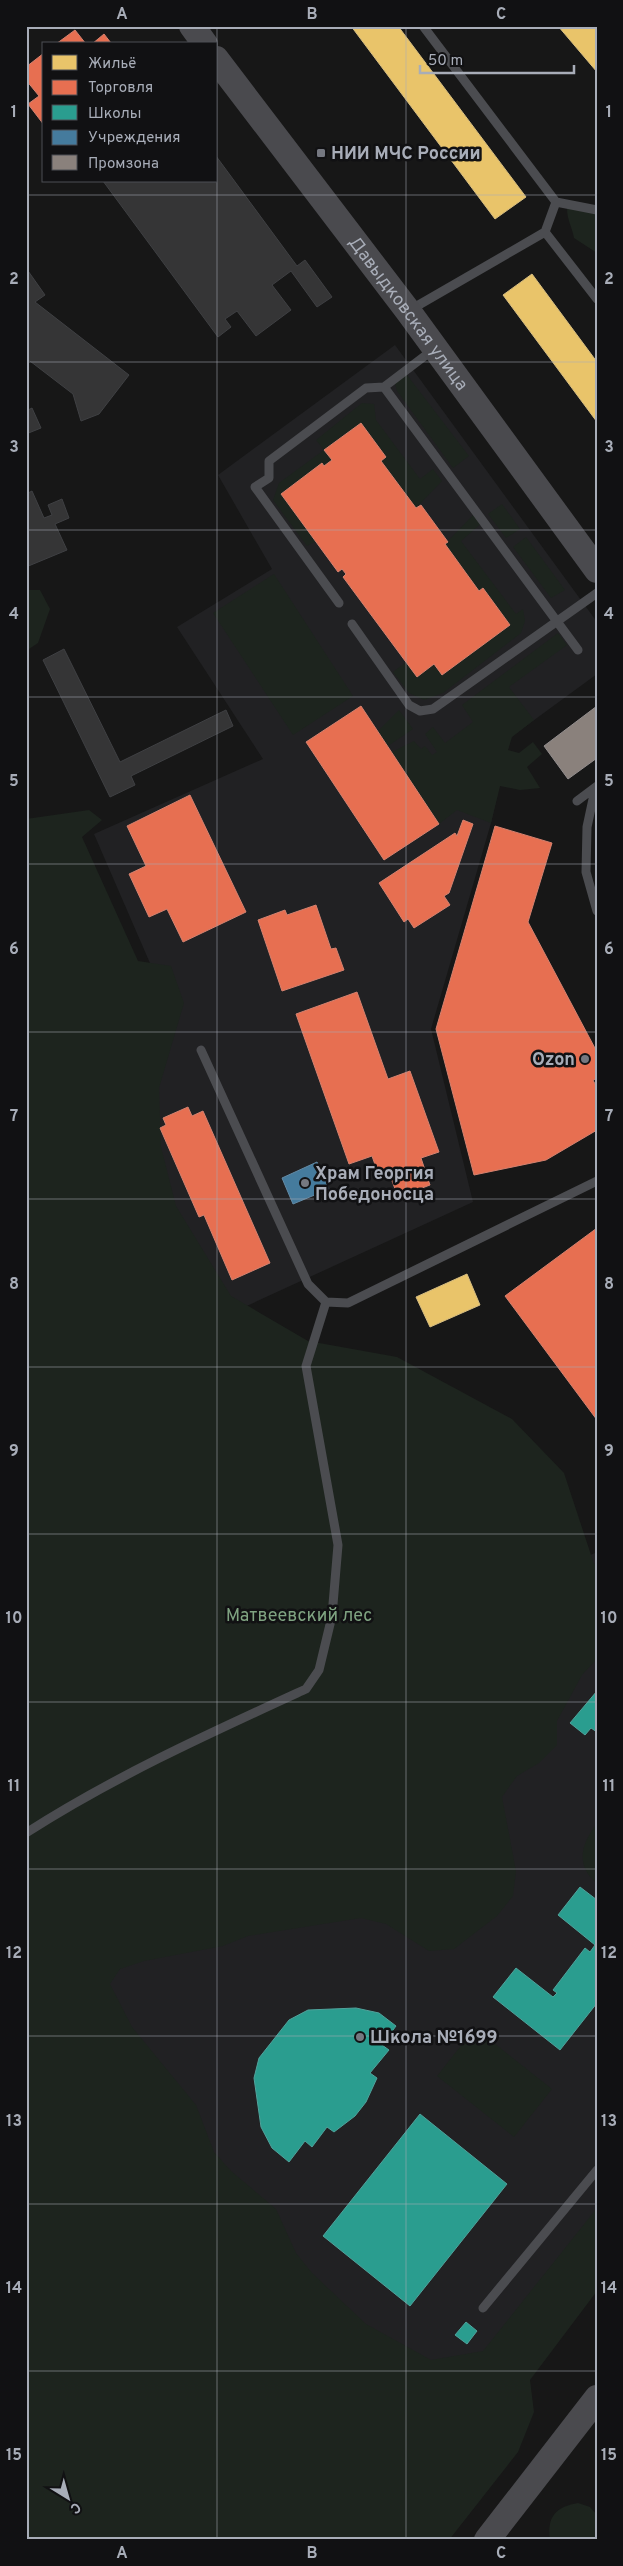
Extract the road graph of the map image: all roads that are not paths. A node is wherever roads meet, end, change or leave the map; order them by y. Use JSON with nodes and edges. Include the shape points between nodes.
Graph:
{"nodes":[{"id":1,"x":192,"y":26,"type":"edge"},
{"id":2,"x":424,"y":26,"type":"edge"},
{"id":3,"x":204,"y":42,"type":"edge"},
{"id":4,"x":218,"y":62,"type":"edge"},
{"id":5,"x":556,"y":202,"type":"junction"},
{"id":6,"x":597,"y":210,"type":"edge"},
{"id":7,"x":545,"y":232,"type":"junction"},
{"id":8,"x":597,"y":299,"type":"edge"},
{"id":9,"x":408,"y":311,"type":"junction"},
{"id":10,"x":434,"y":348,"type":"junction"},
{"id":11,"x":384,"y":387,"type":"junction"},
{"id":12,"x":597,"y":570,"type":"edge"},
{"id":13,"x":597,"y":593,"type":"edge"},
{"id":14,"x":340,"y":603,"type":"dead end"},
{"id":15,"x":556,"y":621,"type":"junction"},
{"id":16,"x":352,"y":624,"type":"dead end"},
{"id":17,"x":578,"y":650,"type":"dead end"},
{"id":18,"x":597,"y":786,"type":"edge"},
{"id":19,"x":597,"y":796,"type":"edge"},
{"id":20,"x":577,"y":801,"type":"dead end"},
{"id":21,"x":597,"y":911,"type":"edge"},
{"id":22,"x":201,"y":1050,"type":"dead end"},
{"id":23,"x":597,"y":1181,"type":"edge"},
{"id":24,"x":326,"y":1302,"type":"junction"},
{"id":25,"x":26,"y":1833,"type":"edge"},
{"id":26,"x":597,"y":2170,"type":"edge"},
{"id":27,"x":483,"y":2308,"type":"dead end"},
{"id":28,"x":597,"y":2398,"type":"edge"},
{"id":29,"x":487,"y":2540,"type":"edge"}],
"edges":[{"from":1,"to":3,"type":"street"},
{"from":2,"to":5,"type":"lane"},
{"from":4,"to":9,"type":"street","name":"Давыдковская улица"},
{"from":5,"to":6,"type":"lane"},
{"from":5,"to":7,"type":"lane"},
{"from":7,"to":8,"type":"lane"},
{"from":7,"to":9,"type":"lane"},
{"from":9,"to":10,"type":"street","name":"Давыдковская улица"},
{"from":10,"to":11,"type":"lane"},
{"from":10,"to":12,"type":"street","name":"Давыдковская улица"},
{"from":11,"to":14,"type":"lane","via":[[366,388],[269,461],[269,478],[255,487]]},
{"from":11,"to":15,"type":"lane"},
{"from":13,"to":15,"type":"lane"},
{"from":15,"to":16,"type":"lane","via":[[433,709],[420,711],[409,705]]},
{"from":15,"to":17,"type":"lane"},
{"from":18,"to":20,"type":"lane"},
{"from":19,"to":21,"type":"lane","via":[[592,799],[586,827],[586,872]]},
{"from":22,"to":24,"type":"lane","via":[[308,1284]]},
{"from":23,"to":24,"type":"lane","via":[[348,1303]]},
{"from":24,"to":25,"type":"lane","via":[[306,1366],[338,1545],[332,1616],[319,1670],[306,1689],[140,1767]]},
{"from":26,"to":27,"type":"lane"},
{"from":28,"to":29,"type":"street"}]}
